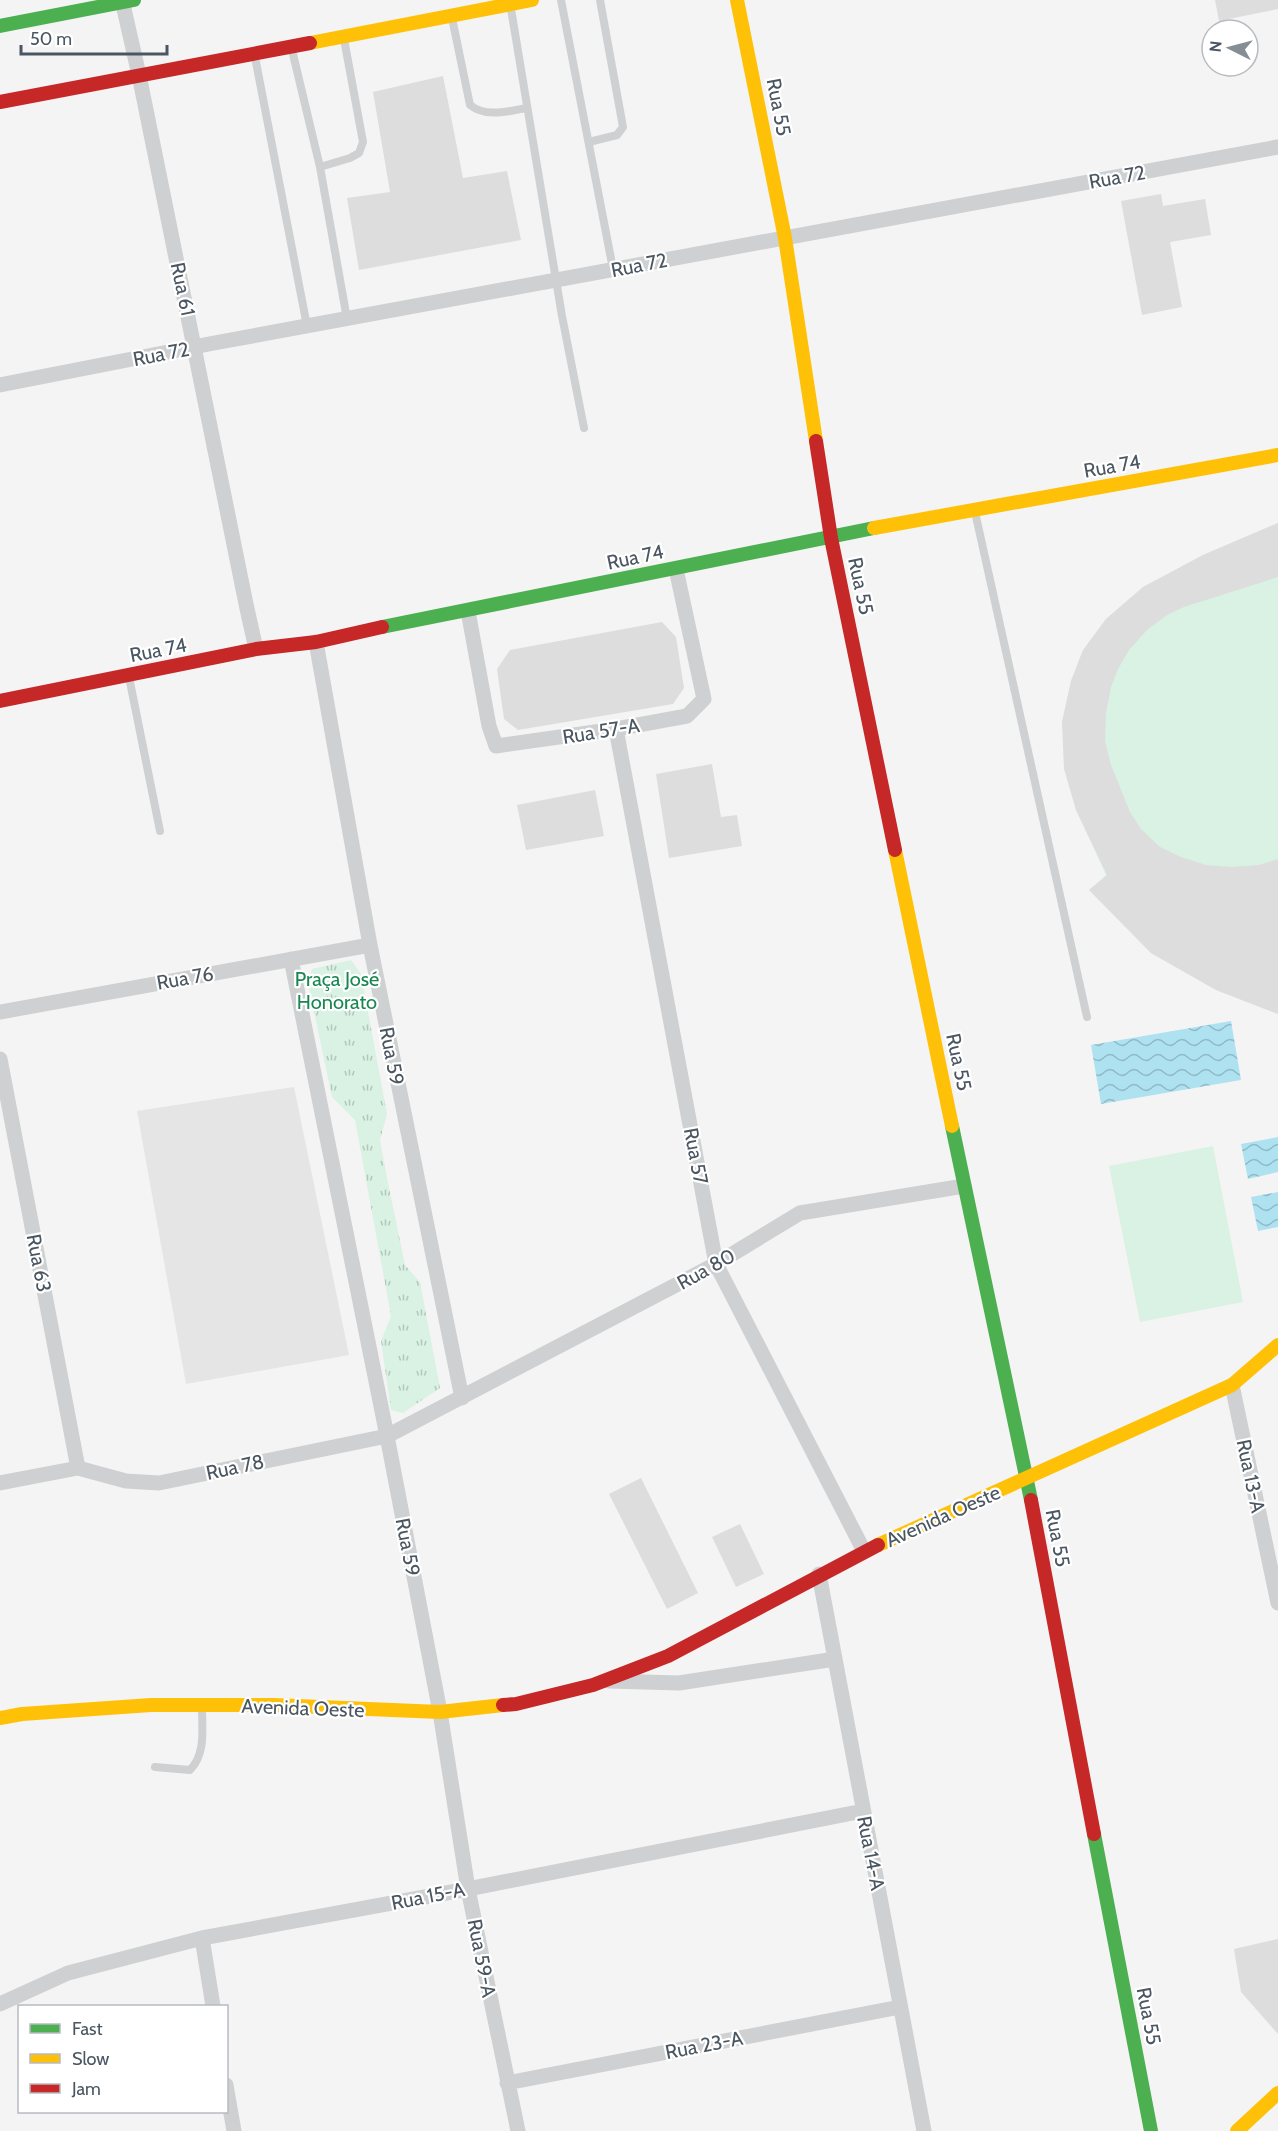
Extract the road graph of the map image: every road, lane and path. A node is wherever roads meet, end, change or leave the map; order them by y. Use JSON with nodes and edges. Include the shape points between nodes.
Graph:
{"nodes":[{"id":1,"x":532,"y":0,"type":"edge"},
{"id":2,"x":561,"y":0,"type":"edge"},
{"id":3,"x":600,"y":0,"type":"edge"},
{"id":4,"x":737,"y":0,"type":"edge"},
{"id":5,"x":126,"y":1,"type":"edge"},
{"id":6,"x":510,"y":4,"type":"junction"},
{"id":7,"x":452,"y":15,"type":"junction"},
{"id":8,"x":0,"y":26,"type":"edge"},
{"id":9,"x":344,"y":35,"type":"junction"},
{"id":10,"x":291,"y":45,"type":"junction"},
{"id":11,"x":254,"y":52,"type":"junction"},
{"id":12,"x":139,"y":75,"type":"junction"},
{"id":13,"x":0,"y":102,"type":"edge"},
{"id":14,"x":528,"y":108,"type":"junction"},
{"id":15,"x":589,"y":142,"type":"junction"},
{"id":16,"x":1278,"y":147,"type":"edge"},
{"id":17,"x":320,"y":167,"type":"junction"},
{"id":18,"x":785,"y":238,"type":"junction"},
{"id":19,"x":613,"y":269,"type":"junction"},
{"id":20,"x":556,"y":280,"type":"junction"},
{"id":21,"x":347,"y":319,"type":"junction"},
{"id":22,"x":307,"y":326,"type":"junction"},
{"id":23,"x":195,"y":347,"type":"junction"},
{"id":24,"x":0,"y":386,"type":"edge"},
{"id":25,"x":584,"y":428,"type":"dead end"},
{"id":26,"x":1278,"y":455,"type":"edge"},
{"id":27,"x":974,"y":510,"type":"junction"},
{"id":28,"x":831,"y":538,"type":"junction"},
{"id":29,"x":676,"y":569,"type":"junction"},
{"id":30,"x":468,"y":611,"type":"junction"},
{"id":31,"x":316,"y":642,"type":"junction"},
{"id":32,"x":256,"y":650,"type":"junction"},
{"id":33,"x":129,"y":676,"type":"junction"},
{"id":34,"x":0,"y":701,"type":"edge"},
{"id":35,"x":616,"y":729,"type":"junction"},
{"id":36,"x":160,"y":831,"type":"dead end"},
{"id":37,"x":370,"y":945,"type":"junction"},
{"id":38,"x":291,"y":959,"type":"junction"},
{"id":39,"x":0,"y":1012,"type":"edge"},
{"id":40,"x":1087,"y":1017,"type":"dead end"},
{"id":41,"x":0,"y":1059,"type":"edge"},
{"id":42,"x":964,"y":1186,"type":"junction"},
{"id":43,"x":716,"y":1264,"type":"junction"},
{"id":44,"x":1278,"y":1345,"type":"edge"},
{"id":45,"x":1232,"y":1385,"type":"junction"},
{"id":46,"x":462,"y":1398,"type":"junction"},
{"id":47,"x":387,"y":1436,"type":"junction"},
{"id":48,"x":78,"y":1468,"type":"junction"},
{"id":49,"x":1027,"y":1479,"type":"junction"},
{"id":50,"x":0,"y":1483,"type":"edge"},
{"id":51,"x":864,"y":1551,"type":"junction"},
{"id":52,"x":819,"y":1574,"type":"junction"},
{"id":53,"x":1278,"y":1603,"type":"edge"},
{"id":54,"x":835,"y":1659,"type":"junction"},
{"id":55,"x":603,"y":1681,"type":"junction"},
{"id":56,"x":202,"y":1706,"type":"junction"},
{"id":57,"x":440,"y":1712,"type":"junction"},
{"id":58,"x":0,"y":1718,"type":"edge"},
{"id":59,"x":155,"y":1767,"type":"dead end"},
{"id":60,"x":863,"y":1811,"type":"junction"},
{"id":61,"x":468,"y":1889,"type":"junction"},
{"id":62,"x":202,"y":1938,"type":"junction"},
{"id":63,"x":0,"y":2004,"type":"edge"},
{"id":64,"x":213,"y":2005,"type":"edge"},
{"id":65,"x":900,"y":2007,"type":"junction"},
{"id":66,"x":507,"y":2083,"type":"junction"},
{"id":67,"x":1278,"y":2093,"type":"edge"},
{"id":68,"x":228,"y":2096,"type":"edge"},
{"id":69,"x":234,"y":2131,"type":"edge"},
{"id":70,"x":518,"y":2131,"type":"edge"},
{"id":71,"x":924,"y":2131,"type":"edge"},
{"id":72,"x":1150,"y":2131,"type":"edge"},
{"id":73,"x":1237,"y":2131,"type":"edge"}],
"edges":[{"from":1,"to":6,"type":"street"},
{"from":2,"to":15,"type":"lane"},
{"from":3,"to":15,"type":"lane","via":[[622,127],[617,135]]},
{"from":4,"to":18,"type":"street","name":"Rua 55"},
{"from":5,"to":8,"type":"street"},
{"from":5,"to":12,"type":"street","name":"Rua 61"},
{"from":6,"to":7,"type":"street"},
{"from":6,"to":14,"type":"lane"},
{"from":7,"to":9,"type":"street"},
{"from":7,"to":14,"type":"lane","via":[[470,105],[489,113]]},
{"from":9,"to":10,"type":"street"},
{"from":9,"to":17,"type":"lane","via":[[363,142],[359,153]]},
{"from":10,"to":11,"type":"street"},
{"from":10,"to":17,"type":"lane"},
{"from":11,"to":12,"type":"street"},
{"from":11,"to":22,"type":"lane"},
{"from":12,"to":13,"type":"street"},
{"from":12,"to":23,"type":"street","name":"Rua 61"},
{"from":14,"to":20,"type":"lane"},
{"from":15,"to":19,"type":"lane"},
{"from":16,"to":18,"type":"street","name":"Rua 72"},
{"from":17,"to":21,"type":"lane"},
{"from":18,"to":19,"type":"street","name":"Rua 72"},
{"from":18,"to":28,"type":"street","name":"Rua 55"},
{"from":19,"to":20,"type":"street","name":"Rua 72"},
{"from":20,"to":21,"type":"street","name":"Rua 72"},
{"from":20,"to":25,"type":"lane"},
{"from":21,"to":22,"type":"street","name":"Rua 72"},
{"from":22,"to":23,"type":"street","name":"Rua 72"},
{"from":23,"to":24,"type":"street","name":"Rua 72"},
{"from":23,"to":32,"type":"street","name":"Rua 61"},
{"from":26,"to":27,"type":"street","name":"Rua 74"},
{"from":27,"to":28,"type":"street","name":"Rua 74"},
{"from":27,"to":40,"type":"lane"},
{"from":28,"to":29,"type":"street","name":"Rua 74"},
{"from":28,"to":42,"type":"street","name":"Rua 55"},
{"from":29,"to":30,"type":"street","name":"Rua 74"},
{"from":29,"to":35,"type":"street","name":"Rua 57-A","via":[[704,699],[687,716]]},
{"from":30,"to":31,"type":"street","name":"Rua 74"},
{"from":30,"to":35,"type":"street","name":"Rua 57-A","via":[[496,746]]},
{"from":31,"to":32,"type":"street","name":"Rua 74"},
{"from":31,"to":37,"type":"street","name":"Rua 59"},
{"from":32,"to":33,"type":"street","name":"Rua 74"},
{"from":33,"to":34,"type":"street","name":"Rua 74"},
{"from":33,"to":36,"type":"lane"},
{"from":35,"to":43,"type":"street","name":"Rua 57"},
{"from":37,"to":38,"type":"street","name":"Rua 76"},
{"from":37,"to":46,"type":"street","name":"Rua 59"},
{"from":38,"to":39,"type":"street","name":"Rua 76"},
{"from":38,"to":47,"type":"street","name":"Rua 59"},
{"from":41,"to":48,"type":"street","name":"Rua 63"},
{"from":42,"to":43,"type":"street","name":"Rua 80","via":[[800,1213]]},
{"from":42,"to":49,"type":"street","name":"Rua 55"},
{"from":43,"to":46,"type":"street","name":"Rua 80"},
{"from":43,"to":51,"type":"street","name":"Rua 57"},
{"from":44,"to":45,"type":"street","name":"Avenida Oeste"},
{"from":45,"to":49,"type":"street","name":"Avenida Oeste"},
{"from":45,"to":53,"type":"street","name":"Rua 13-A"},
{"from":46,"to":47,"type":"street","name":"Rua 78"},
{"from":47,"to":48,"type":"street","name":"Rua 78","via":[[159,1483],[126,1481]]},
{"from":47,"to":57,"type":"street","name":"Rua 59"},
{"from":48,"to":50,"type":"street","name":"Rua 78"},
{"from":49,"to":51,"type":"street","name":"Avenida Oeste"},
{"from":49,"to":72,"type":"street","name":"Rua 55"},
{"from":51,"to":52,"type":"street","name":"Avenida Oeste"},
{"from":52,"to":54,"type":"street","name":"Rua 14-A"},
{"from":52,"to":55,"type":"street","name":"Avenida Oeste","via":[[668,1656]]},
{"from":54,"to":55,"type":"street","name":"Avenida Oeste","via":[[679,1683]]},
{"from":54,"to":60,"type":"street","name":"Rua 14-A"},
{"from":55,"to":57,"type":"street","name":"Avenida Oeste","via":[[516,1704]]},
{"from":56,"to":57,"type":"street","name":"Avenida Oeste"},
{"from":56,"to":58,"type":"street","name":"Avenida Oeste","via":[[152,1705]]},
{"from":56,"to":59,"type":"lane","via":[[198,1762],[190,1770]]},
{"from":57,"to":61,"type":"street","name":"Rua 59-A"},
{"from":60,"to":61,"type":"street","name":"Rua 15-A"},
{"from":60,"to":65,"type":"street","name":"Rua 14-A"},
{"from":61,"to":62,"type":"street","name":"Rua 15-A"},
{"from":61,"to":66,"type":"street","name":"Rua 59-A"},
{"from":62,"to":63,"type":"street","name":"Rua 15-A","via":[[68,1973]]},
{"from":62,"to":64,"type":"street"},
{"from":65,"to":66,"type":"street","name":"Rua 23-A"},
{"from":65,"to":71,"type":"street","name":"Rua 14-A"},
{"from":66,"to":70,"type":"street","name":"Rua 59-A"},
{"from":67,"to":73,"type":"street"},
{"from":68,"to":69,"type":"street"}]}
